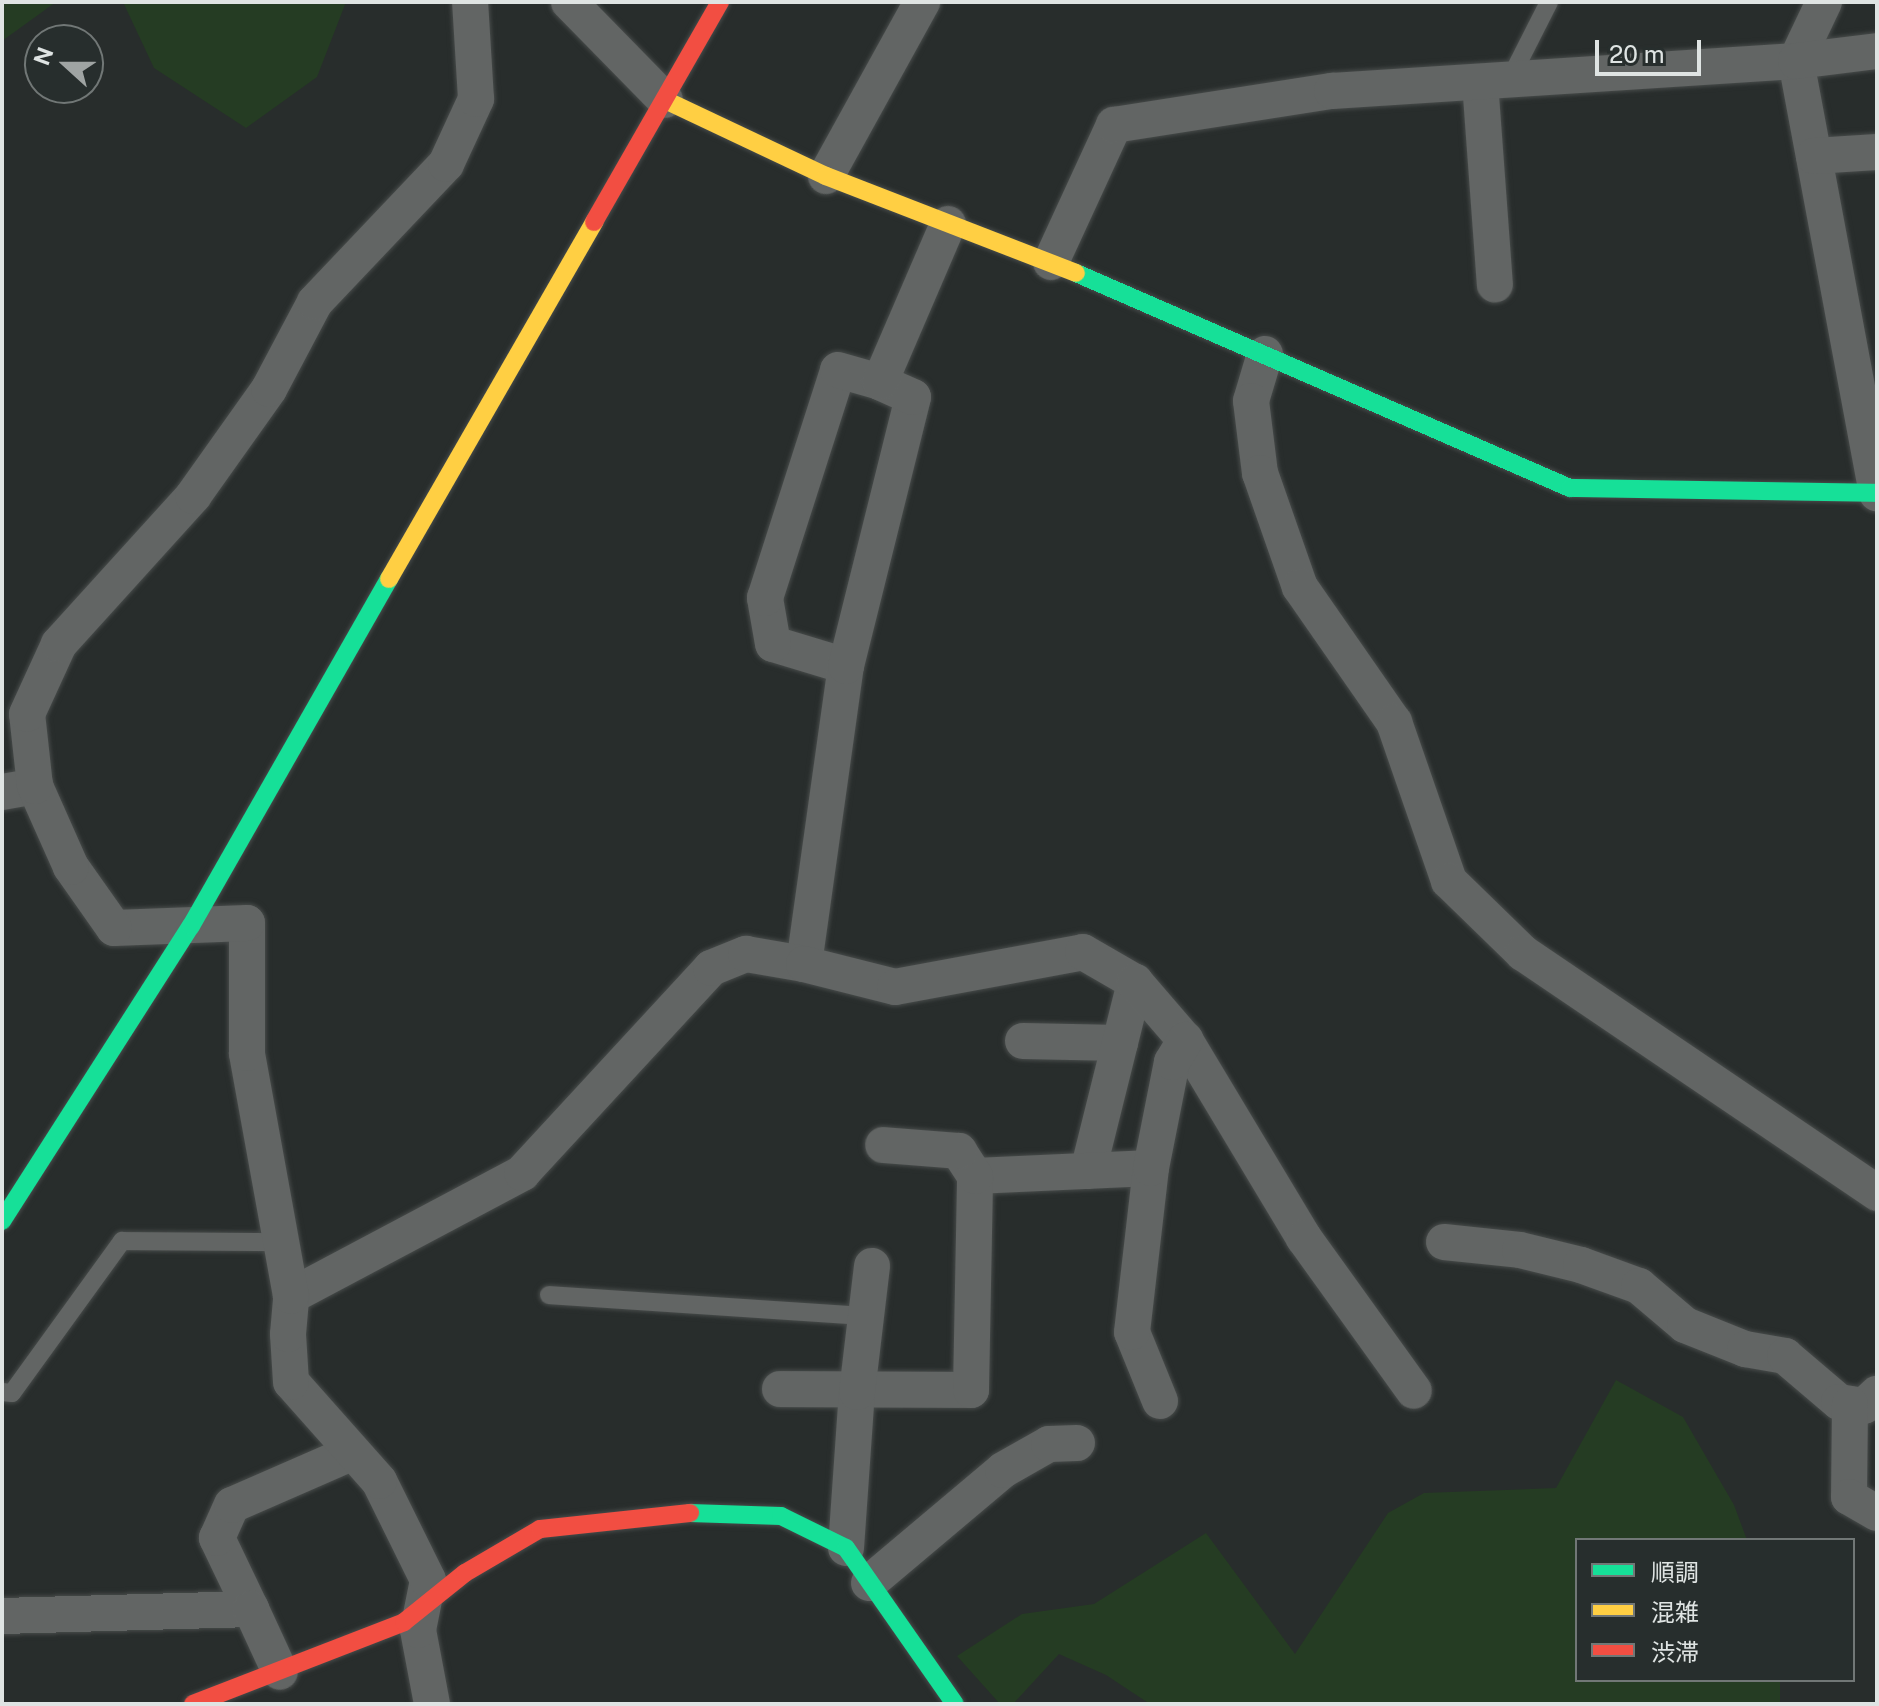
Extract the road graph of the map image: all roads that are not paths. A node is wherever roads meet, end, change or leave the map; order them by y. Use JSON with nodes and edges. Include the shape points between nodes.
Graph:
{"nodes":[{"id":1,"x":470,"y":2,"type":"edge"},
{"id":2,"x":569,"y":2,"type":"edge"},
{"id":3,"x":720,"y":2,"type":"edge"},
{"id":4,"x":922,"y":2,"type":"edge"},
{"id":5,"x":1549,"y":2,"type":"edge"},
{"id":6,"x":1824,"y":2,"type":"edge"},
{"id":7,"x":1877,"y":51,"type":"edge"},
{"id":8,"x":1796,"y":61,"type":"junction"},
{"id":9,"x":1495,"y":81,"type":"junction"},
{"id":10,"x":665,"y":100,"type":"junction"},
{"id":11,"x":1877,"y":152,"type":"edge"},
{"id":12,"x":1814,"y":156,"type":"junction"},
{"id":13,"x":826,"y":176,"type":"junction"},
{"id":14,"x":948,"y":224,"type":"junction"},
{"id":15,"x":1051,"y":262,"type":"junction"},
{"id":16,"x":1495,"y":284,"type":"dead end"},
{"id":17,"x":1265,"y":354,"type":"junction"},
{"id":18,"x":880,"y":382,"type":"junction"},
{"id":19,"x":1877,"y":493,"type":"edge"},
{"id":20,"x":846,"y":666,"type":"junction"},
{"id":21,"x":19,"y":789,"type":"edge"},
{"id":22,"x":191,"y":926,"type":"junction"},
{"id":23,"x":804,"y":964,"type":"junction"},
{"id":24,"x":1135,"y":982,"type":"junction"},
{"id":25,"x":1185,"y":1040,"type":"junction"},
{"id":26,"x":1023,"y":1041,"type":"dead end"},
{"id":27,"x":1120,"y":1043,"type":"junction"},
{"id":28,"x":883,"y":1145,"type":"dead end"},
{"id":29,"x":1151,"y":1168,"type":"junction"},
{"id":30,"x":1088,"y":1171,"type":"junction"},
{"id":31,"x":975,"y":1176,"type":"junction"},
{"id":32,"x":1877,"y":1193,"type":"edge"},
{"id":33,"x":2,"y":1221,"type":"edge"},
{"id":34,"x":281,"y":1242,"type":"junction"},
{"id":35,"x":1444,"y":1242,"type":"dead end"},
{"id":36,"x":872,"y":1266,"type":"dead end"},
{"id":37,"x":549,"y":1295,"type":"dead end"},
{"id":38,"x":291,"y":1296,"type":"junction"},
{"id":39,"x":866,"y":1316,"type":"junction"},
{"id":40,"x":780,"y":1389,"type":"dead end"},
{"id":41,"x":1414,"y":1391,"type":"dead end"},
{"id":42,"x":2,"y":1392,"type":"edge"},
{"id":43,"x":857,"y":1392,"type":"junction"},
{"id":44,"x":1864,"y":1399,"type":"edge"},
{"id":45,"x":1160,"y":1401,"type":"dead end"},
{"id":46,"x":1077,"y":1443,"type":"dead end"},
{"id":47,"x":351,"y":1453,"type":"junction"},
{"id":48,"x":1877,"y":1513,"type":"edge"},
{"id":49,"x":846,"y":1548,"type":"junction"},
{"id":50,"x":869,"y":1583,"type":"junction"},
{"id":51,"x":251,"y":1609,"type":"junction"},
{"id":52,"x":421,"y":1609,"type":"junction"},
{"id":53,"x":2,"y":1616,"type":"edge"},
{"id":54,"x":280,"y":1672,"type":"junction"},
{"id":55,"x":193,"y":1704,"type":"edge"},
{"id":56,"x":432,"y":1704,"type":"edge"},
{"id":57,"x":955,"y":1704,"type":"edge"}],
"edges":[{"from":1,"to":21,"type":"street","via":[[476,99],[446,164],[315,302],[269,389],[193,496],[59,644],[27,714]]},
{"from":2,"to":10,"type":"street"},
{"from":3,"to":10,"type":"street"},
{"from":4,"to":13,"type":"street"},
{"from":5,"to":9,"type":"lane"},
{"from":6,"to":8,"type":"street"},
{"from":7,"to":8,"type":"street"},
{"from":8,"to":9,"type":"street"},
{"from":8,"to":12,"type":"street"},
{"from":9,"to":15,"type":"street","via":[[1332,91],[1114,125]]},
{"from":9,"to":16,"type":"street"},
{"from":10,"to":13,"type":"street"},
{"from":10,"to":22,"type":"street"},
{"from":11,"to":12,"type":"street"},
{"from":12,"to":19,"type":"street"},
{"from":13,"to":14,"type":"street"},
{"from":14,"to":15,"type":"street"},
{"from":14,"to":18,"type":"street"},
{"from":15,"to":17,"type":"street"},
{"from":17,"to":19,"type":"street","via":[[1570,488]]},
{"from":17,"to":32,"type":"street","via":[[1251,401],[1260,473],[1300,587],[1394,722],[1449,881],[1523,953]]},
{"from":18,"to":20,"type":"street","via":[[913,397]]},
{"from":18,"to":20,"type":"street","via":[[838,370],[765,598],[773,644]]},
{"from":20,"to":23,"type":"street"},
{"from":21,"to":22,"type":"street","via":[[114,928]]},
{"from":22,"to":33,"type":"street"},
{"from":22,"to":34,"type":"street","via":[[247,923],[247,1053]]},
{"from":23,"to":24,"type":"street","via":[[895,987],[1083,952]]},
{"from":23,"to":38,"type":"street","via":[[746,954],[711,968],[522,1173]]},
{"from":24,"to":25,"type":"street"},
{"from":24,"to":27,"type":"street"},
{"from":25,"to":29,"type":"street","via":[[1172,1062]]},
{"from":25,"to":41,"type":"street","via":[[1304,1238]]},
{"from":26,"to":27,"type":"street"},
{"from":27,"to":30,"type":"street"},
{"from":28,"to":31,"type":"street","via":[[959,1151]]},
{"from":29,"to":30,"type":"street"},
{"from":29,"to":45,"type":"street","via":[[1132,1332]]},
{"from":30,"to":31,"type":"street"},
{"from":31,"to":43,"type":"street","via":[[971,1390]]},
{"from":34,"to":38,"type":"street"},
{"from":34,"to":42,"type":"lane","via":[[122,1241],[12,1393]]},
{"from":35,"to":44,"type":"street","via":[[1520,1250],[1639,1286],[1685,1325],[1745,1349],[1785,1356],[1839,1402]]},
{"from":36,"to":39,"type":"street"},
{"from":37,"to":39,"type":"lane"},
{"from":38,"to":47,"type":"street","via":[[291,1382]]},
{"from":39,"to":43,"type":"street"},
{"from":40,"to":43,"type":"street"},
{"from":43,"to":49,"type":"street"},
{"from":44,"to":48,"type":"street","via":[[1849,1497]]},
{"from":46,"to":50,"type":"street","via":[[1049,1444],[1003,1470]]},
{"from":47,"to":51,"type":"street","via":[[232,1505],[217,1538]]},
{"from":47,"to":52,"type":"street","via":[[379,1481],[428,1580]]},
{"from":49,"to":50,"type":"street"},
{"from":49,"to":52,"type":"street","via":[[781,1516],[696,1512],[540,1529],[465,1573]]},
{"from":50,"to":57,"type":"street"},
{"from":51,"to":53,"type":"street"},
{"from":51,"to":54,"type":"street"},
{"from":52,"to":54,"type":"street","via":[[404,1622]]},
{"from":52,"to":56,"type":"street","via":[[418,1630]]},
{"from":54,"to":55,"type":"street"}]}
